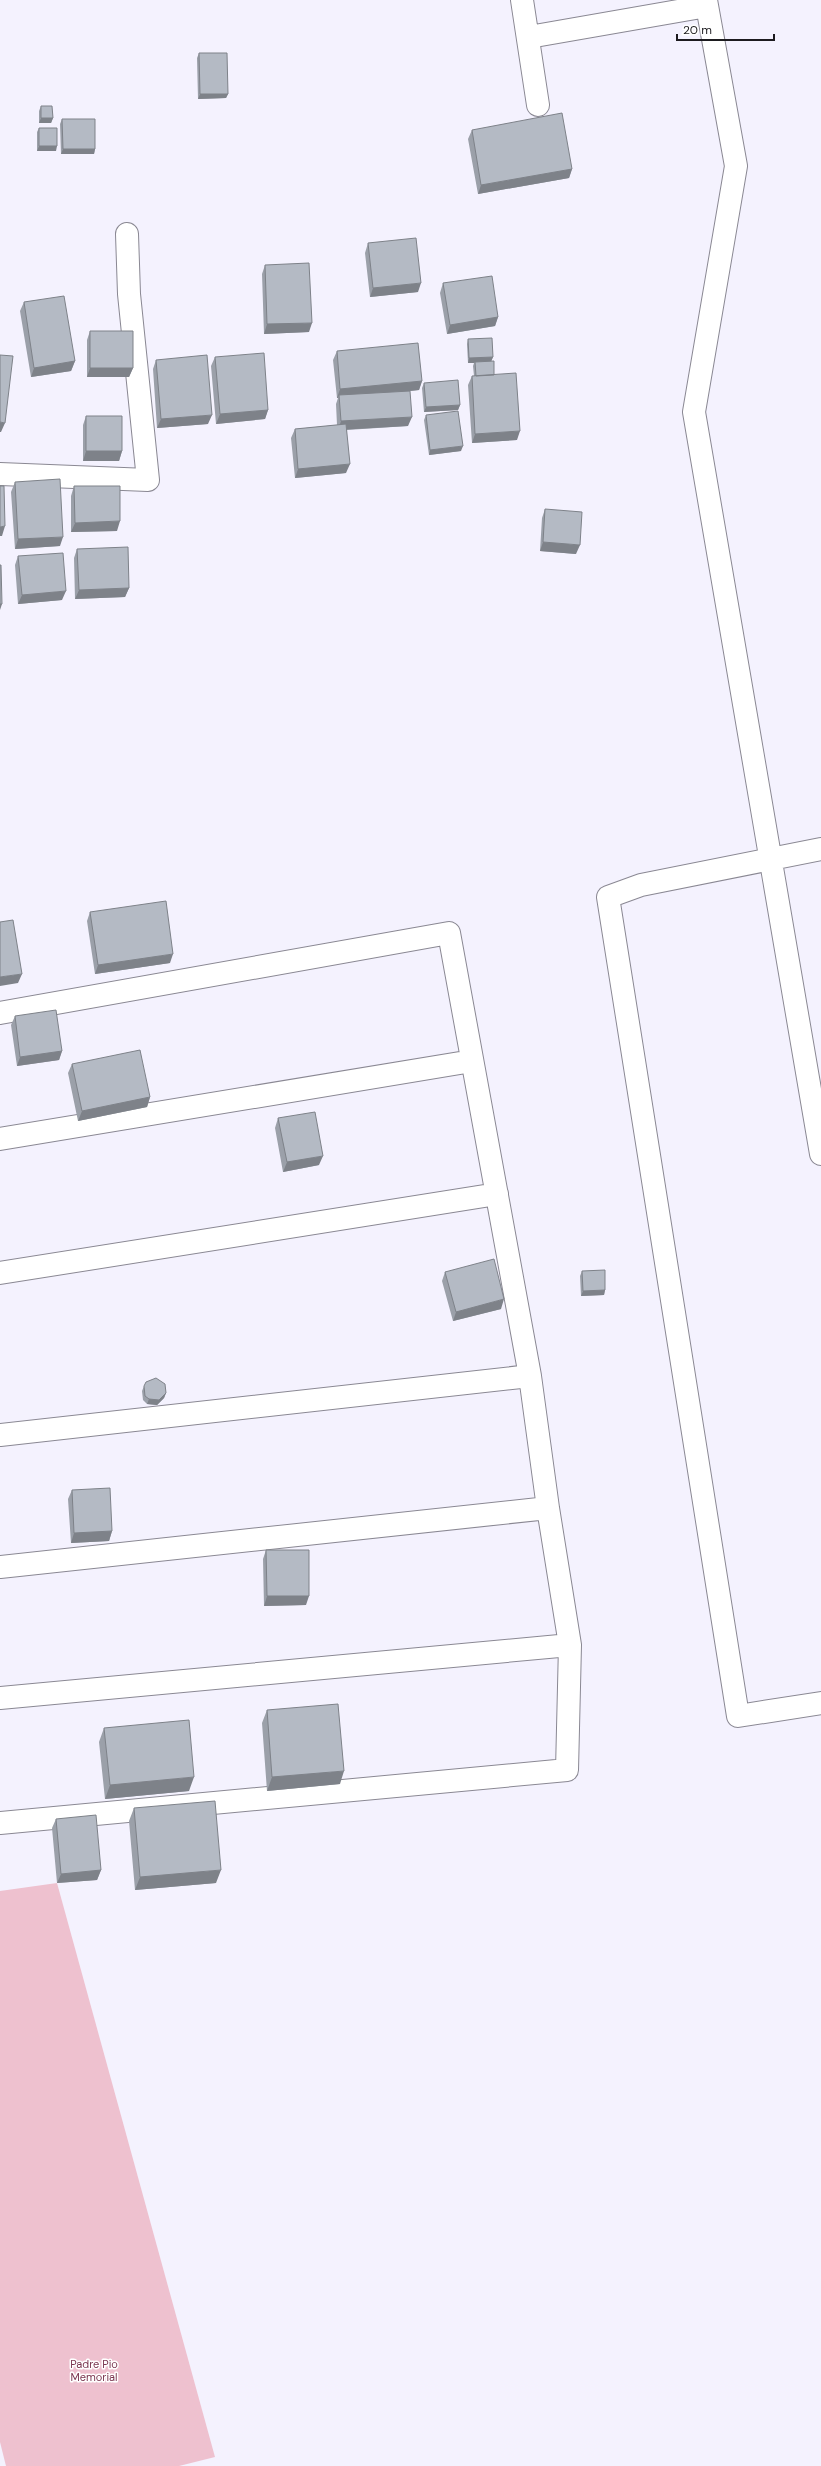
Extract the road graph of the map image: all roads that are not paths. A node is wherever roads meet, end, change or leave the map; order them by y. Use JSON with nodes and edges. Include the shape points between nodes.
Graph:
{"nodes":[{"id":1,"x":522,"y":0,"type":"edge"},
{"id":2,"x":707,"y":3,"type":"edge"},
{"id":3,"x":529,"y":37,"type":"junction"},
{"id":4,"x":538,"y":105,"type":"dead end"},
{"id":5,"x":127,"y":234,"type":"dead end"},
{"id":6,"x":0,"y":474,"type":"edge"},
{"id":7,"x":821,"y":849,"type":"edge"},
{"id":8,"x":772,"y":858,"type":"junction"},
{"id":9,"x":0,"y":1013,"type":"edge"},
{"id":10,"x":472,"y":1061,"type":"junction"},
{"id":11,"x":0,"y":1139,"type":"edge"},
{"id":12,"x":821,"y":1154,"type":"edge"},
{"id":13,"x":497,"y":1194,"type":"junction"},
{"id":14,"x":0,"y":1274,"type":"edge"},
{"id":15,"x":530,"y":1376,"type":"junction"},
{"id":16,"x":0,"y":1435,"type":"edge"},
{"id":17,"x":548,"y":1508,"type":"junction"},
{"id":18,"x":0,"y":1567,"type":"edge"},
{"id":19,"x":570,"y":1645,"type":"junction"},
{"id":20,"x":0,"y":1698,"type":"edge"},
{"id":21,"x":821,"y":1703,"type":"edge"},
{"id":22,"x":0,"y":1823,"type":"edge"}],
"edges":[{"from":1,"to":3,"type":"street"},
{"from":2,"to":3,"type":"street"},
{"from":2,"to":8,"type":"street","via":[[736,166],[694,412]]},
{"from":3,"to":4,"type":"street"},
{"from":5,"to":6,"type":"street","via":[[129,294],[148,480]]},
{"from":7,"to":8,"type":"street"},
{"from":8,"to":12,"type":"street"},
{"from":8,"to":21,"type":"street","via":[[641,885],[608,897],[738,1716]]},
{"from":9,"to":10,"type":"street","via":[[449,933]]},
{"from":10,"to":11,"type":"street"},
{"from":10,"to":13,"type":"street"},
{"from":13,"to":14,"type":"street"},
{"from":13,"to":15,"type":"street"},
{"from":15,"to":16,"type":"street"},
{"from":15,"to":17,"type":"street"},
{"from":17,"to":18,"type":"street"},
{"from":17,"to":19,"type":"street"},
{"from":19,"to":20,"type":"street"},
{"from":19,"to":22,"type":"street","via":[[567,1770]]}]}
